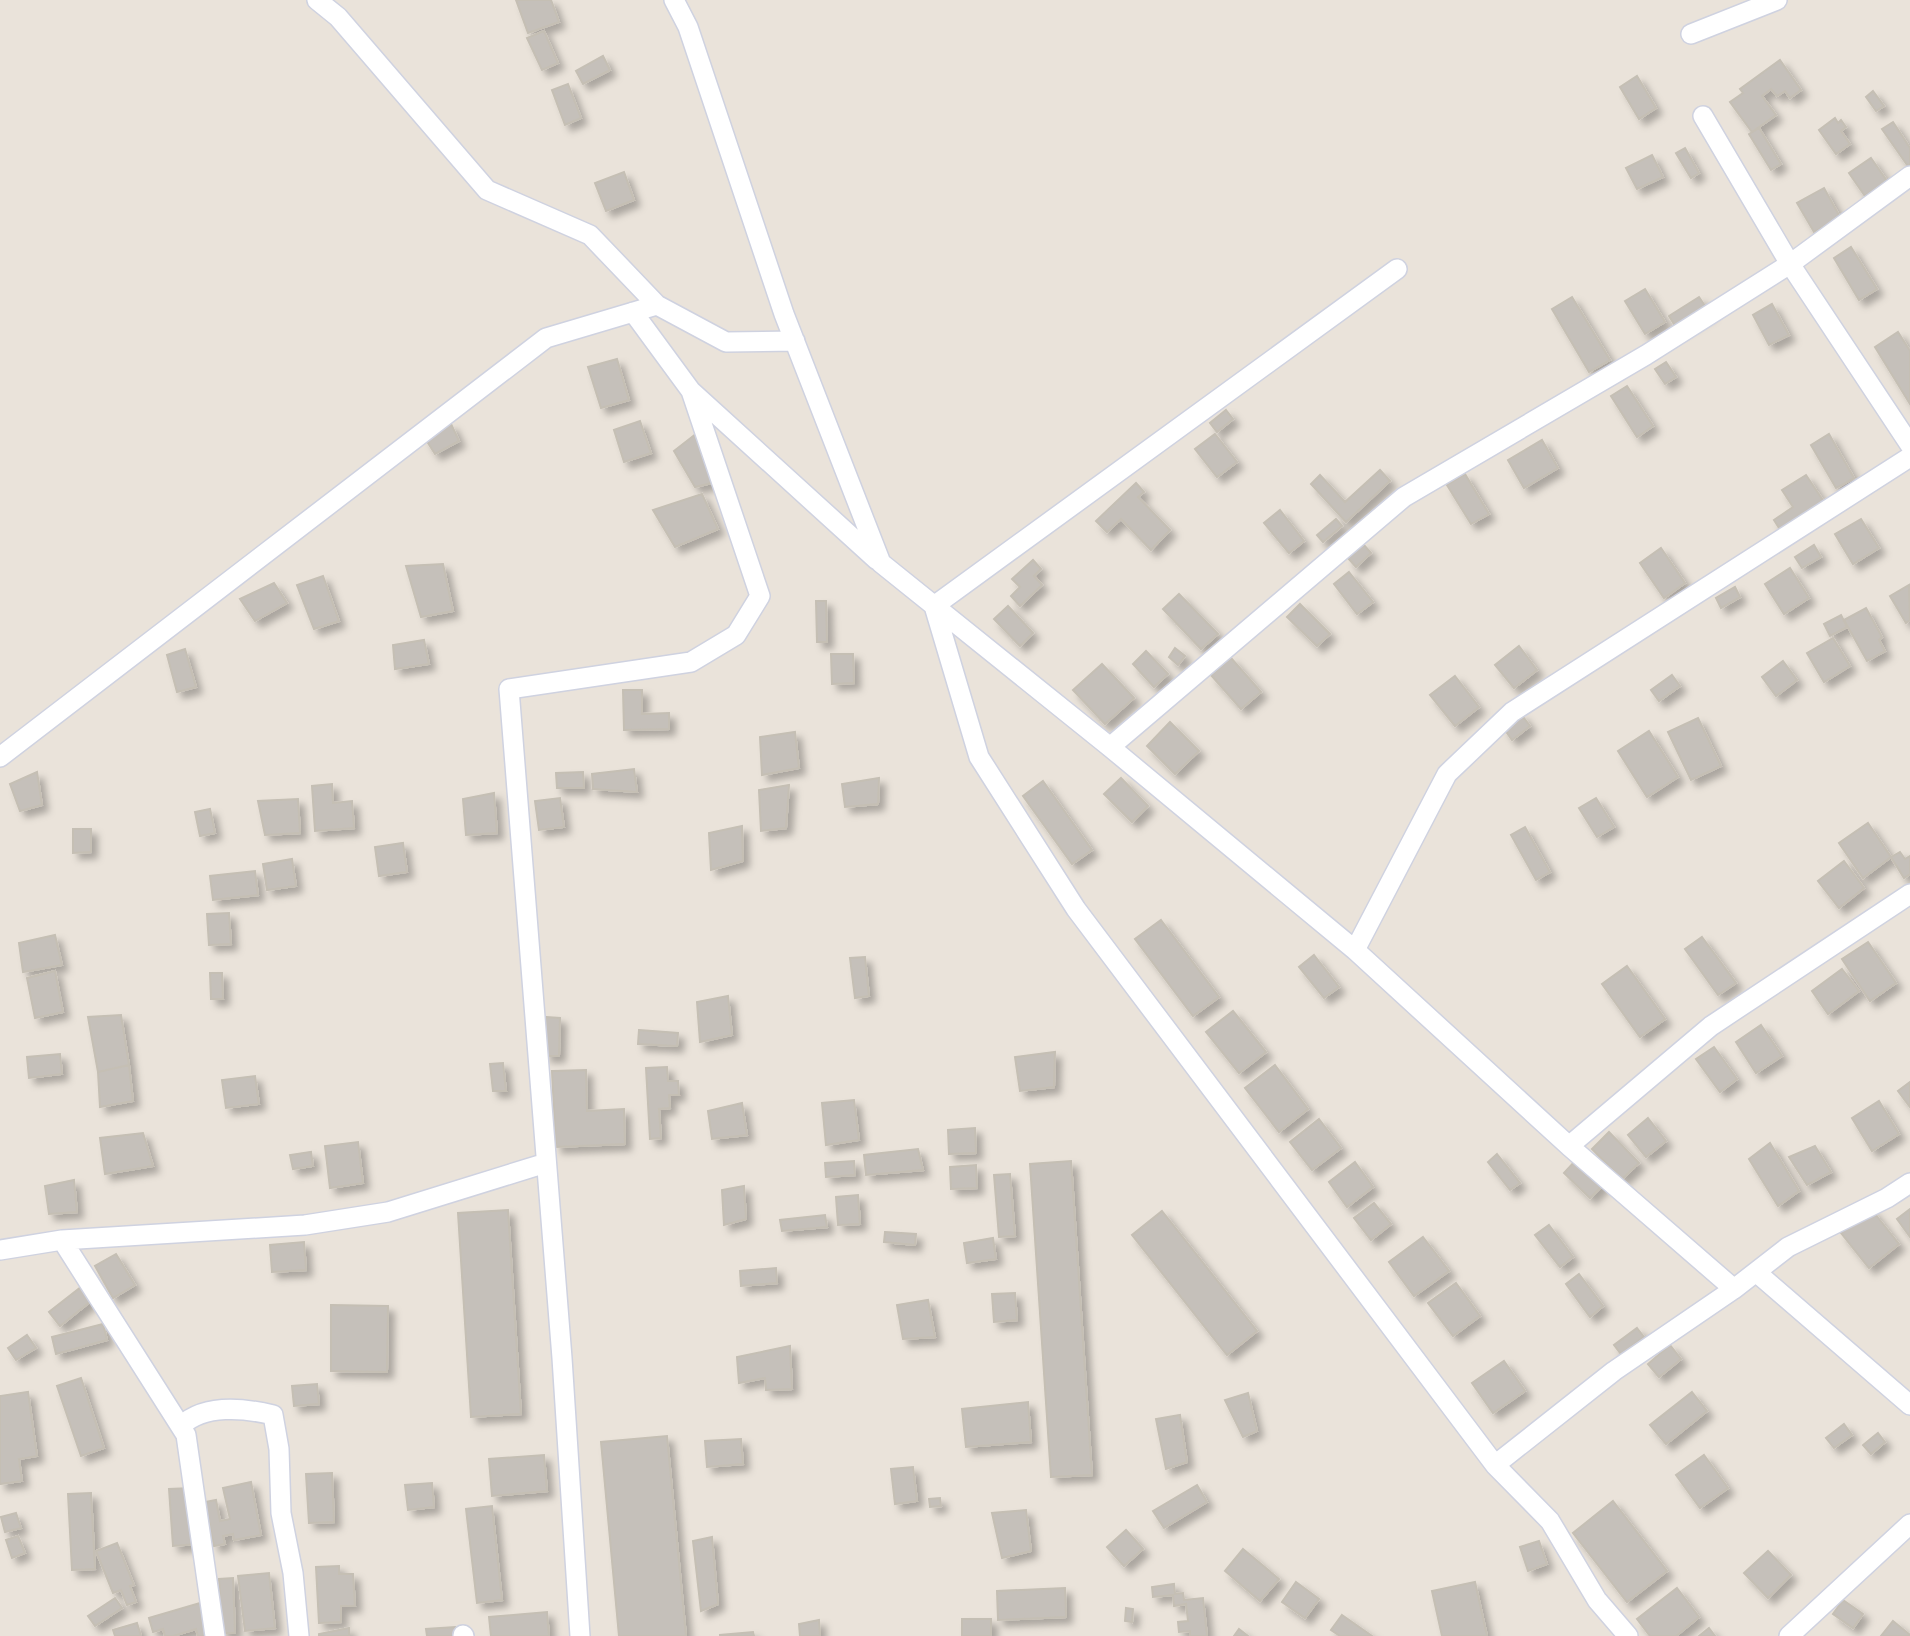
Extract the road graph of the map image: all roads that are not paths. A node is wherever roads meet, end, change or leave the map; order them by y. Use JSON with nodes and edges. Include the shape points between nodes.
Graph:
{"nodes":[{"id":1,"x":317,"y":0,"type":"edge"},
{"id":2,"x":674,"y":0,"type":"edge"},
{"id":3,"x":1777,"y":0,"type":"edge"},
{"id":4,"x":1691,"y":34,"type":"dead end"},
{"id":5,"x":1703,"y":116,"type":"dead end"},
{"id":6,"x":1910,"y":176,"type":"edge"},
{"id":7,"x":1790,"y":264,"type":"junction"},
{"id":8,"x":1397,"y":269,"type":"dead end"},
{"id":9,"x":657,"y":305,"type":"junction"},
{"id":10,"x":633,"y":312,"type":"junction"},
{"id":11,"x":795,"y":341,"type":"junction"},
{"id":12,"x":691,"y":391,"type":"junction"},
{"id":13,"x":1910,"y":445,"type":"edge"},
{"id":14,"x":1910,"y":457,"type":"edge"},
{"id":15,"x":881,"y":563,"type":"junction"},
{"id":16,"x":934,"y":606,"type":"junction"},
{"id":17,"x":1110,"y":747,"type":"junction"},
{"id":18,"x":0,"y":757,"type":"edge"},
{"id":19,"x":1910,"y":894,"type":"edge"},
{"id":20,"x":1354,"y":950,"type":"junction"},
{"id":21,"x":1569,"y":1146,"type":"junction"},
{"id":22,"x":546,"y":1163,"type":"junction"},
{"id":23,"x":1910,"y":1183,"type":"edge"},
{"id":24,"x":62,"y":1240,"type":"junction"},
{"id":25,"x":0,"y":1250,"type":"edge"},
{"id":26,"x":1756,"y":1272,"type":"junction"},
{"id":27,"x":1734,"y":1289,"type":"junction"},
{"id":28,"x":1908,"y":1399,"type":"edge"},
{"id":29,"x":181,"y":1426,"type":"junction"},
{"id":30,"x":1495,"y":1465,"type":"junction"},
{"id":31,"x":1910,"y":1524,"type":"edge"},
{"id":32,"x":215,"y":1636,"type":"edge"},
{"id":33,"x":299,"y":1636,"type":"edge"},
{"id":34,"x":580,"y":1636,"type":"edge"},
{"id":35,"x":1628,"y":1636,"type":"edge"},
{"id":36,"x":1789,"y":1636,"type":"edge"}],
"edges":[{"from":1,"to":9,"type":"street","via":[[338,17],[487,190],[590,235]]},
{"from":2,"to":11,"type":"street","via":[[688,27]]},
{"from":3,"to":4,"type":"street"},
{"from":5,"to":7,"type":"street"},
{"from":6,"to":7,"type":"street"},
{"from":7,"to":13,"type":"street"},
{"from":7,"to":17,"type":"street","via":[[1404,497]]},
{"from":8,"to":16,"type":"street"},
{"from":9,"to":10,"type":"street"},
{"from":9,"to":11,"type":"street","via":[[726,342]]},
{"from":10,"to":12,"type":"street"},
{"from":10,"to":18,"type":"street","via":[[546,338]]},
{"from":11,"to":15,"type":"street"},
{"from":12,"to":15,"type":"street"},
{"from":12,"to":22,"type":"street","via":[[760,596],[754,606],[736,635],[691,662],[509,689]]},
{"from":14,"to":20,"type":"street","via":[[1512,712],[1447,774]]},
{"from":15,"to":16,"type":"street"},
{"from":16,"to":17,"type":"street"},
{"from":16,"to":30,"type":"street","via":[[979,757],[1076,909]]},
{"from":17,"to":20,"type":"street"},
{"from":19,"to":21,"type":"street","via":[[1711,1026]]},
{"from":20,"to":21,"type":"street"},
{"from":21,"to":27,"type":"street"},
{"from":22,"to":24,"type":"street","via":[[388,1212],[305,1224]]},
{"from":22,"to":34,"type":"street"},
{"from":23,"to":26,"type":"street","via":[[1788,1247]]},
{"from":24,"to":25,"type":"street"},
{"from":24,"to":29,"type":"street"},
{"from":26,"to":27,"type":"street"},
{"from":26,"to":28,"type":"street"},
{"from":27,"to":30,"type":"street","via":[[1614,1371]]},
{"from":29,"to":32,"type":"street"},
{"from":29,"to":33,"type":"street","via":[[189,1418],[208,1413],[246,1409],[273,1415],[281,1513]]},
{"from":30,"to":35,"type":"street","via":[[1550,1521],[1597,1600]]},
{"from":31,"to":36,"type":"street"}]}
